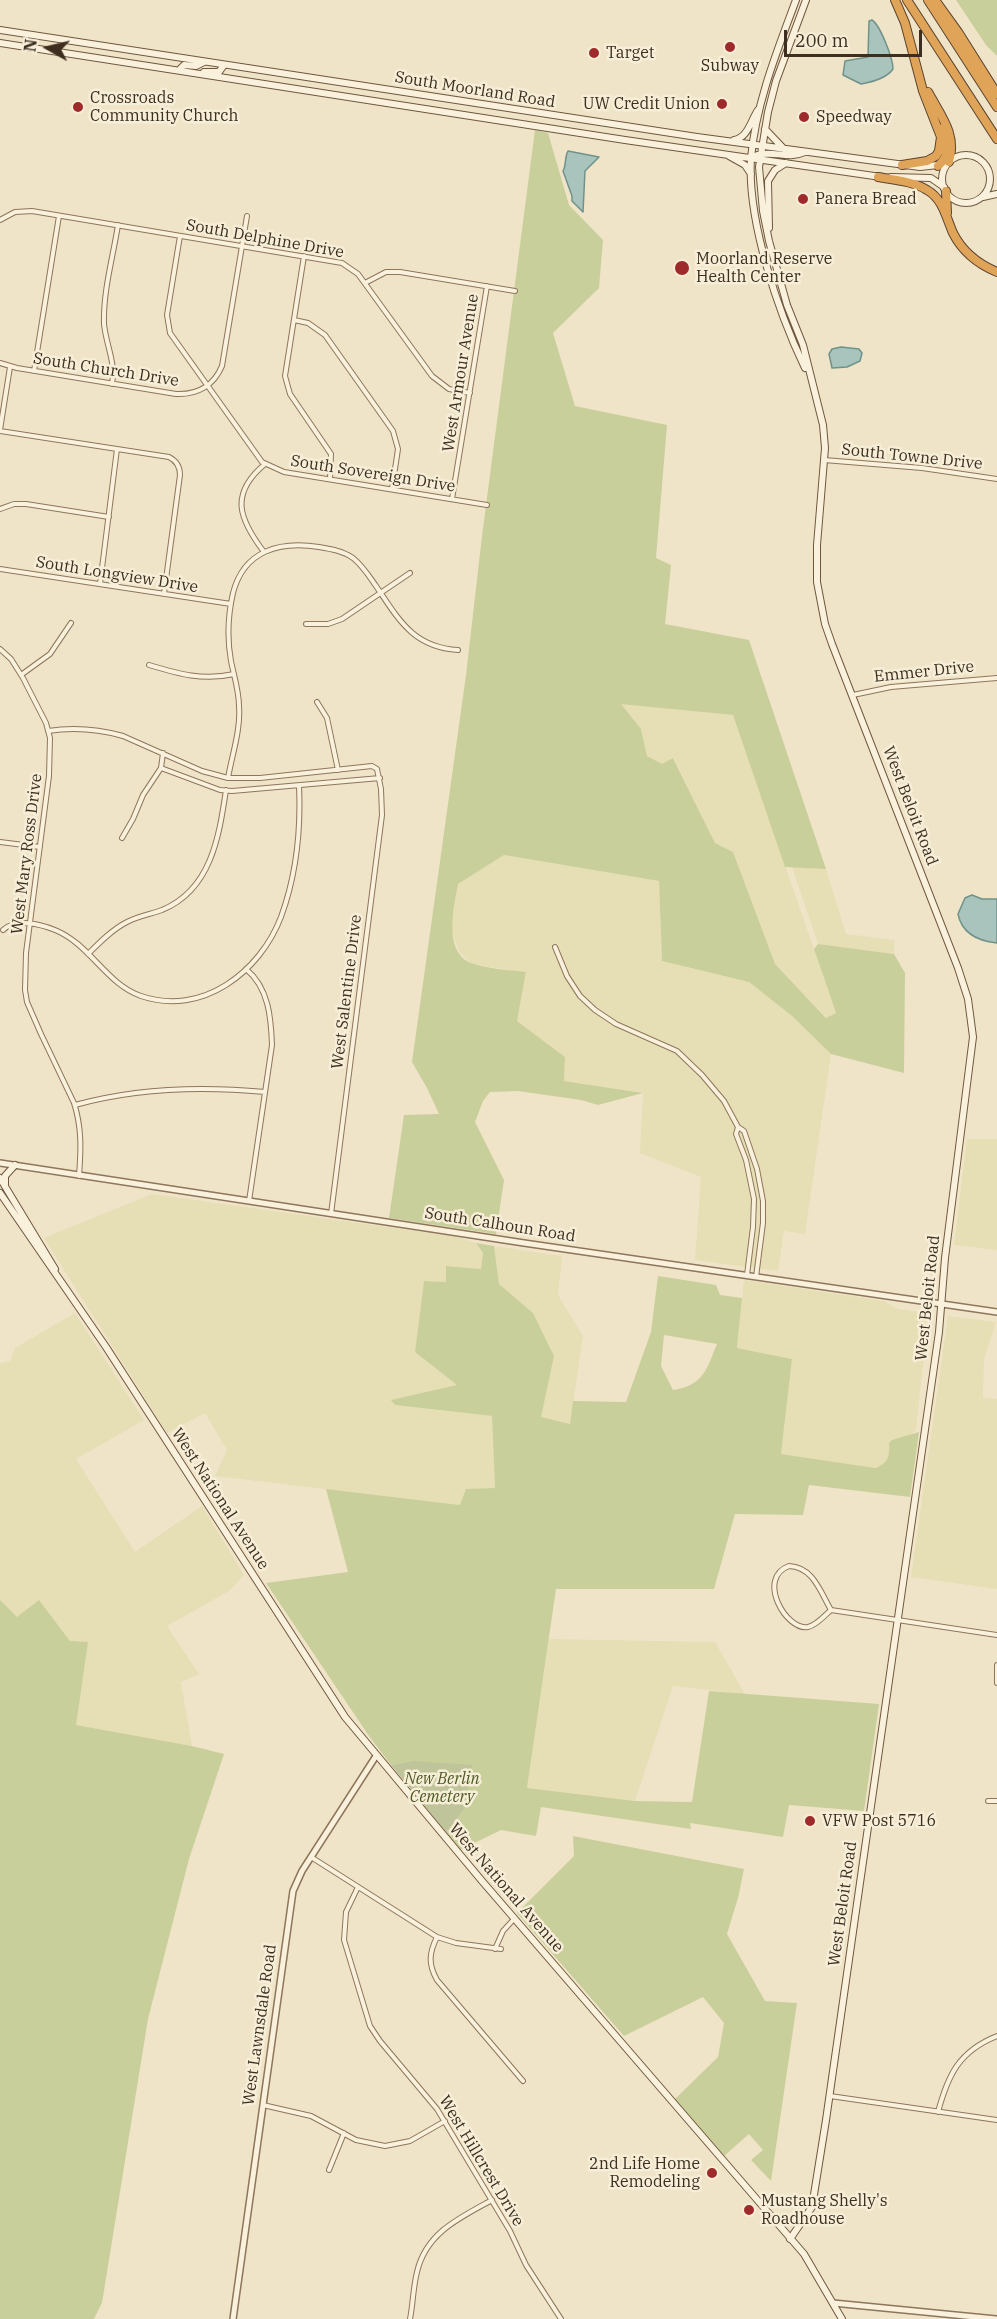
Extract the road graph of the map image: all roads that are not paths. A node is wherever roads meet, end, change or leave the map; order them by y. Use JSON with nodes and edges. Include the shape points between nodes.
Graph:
{"nodes":[{"id":1,"x":796,"y":0,"type":"edge"},
{"id":2,"x":806,"y":0,"type":"edge"},
{"id":3,"x":895,"y":0,"type":"edge"},
{"id":4,"x":907,"y":0,"type":"edge"},
{"id":5,"x":928,"y":0,"type":"edge"},
{"id":6,"x":935,"y":0,"type":"edge"},
{"id":7,"x":0,"y":30,"type":"edge"},
{"id":8,"x":791,"y":42,"type":"junction"},
{"id":9,"x":0,"y":43,"type":"edge"},
{"id":10,"x":205,"y":62,"type":"junction"},
{"id":11,"x":224,"y":65,"type":"junction"},
{"id":12,"x":179,"y":70,"type":"junction"},
{"id":13,"x":982,"y":72,"type":"junction"},
{"id":14,"x":197,"y":73,"type":"junction"},
{"id":15,"x":920,"y":77,"type":"junction"},
{"id":16,"x":997,"y":88,"type":"edge"},
{"id":17,"x":407,"y":93,"type":"junction"},
{"id":18,"x":997,"y":94,"type":"edge"},
{"id":19,"x":930,"y":96,"type":"junction"},
{"id":20,"x":405,"y":105,"type":"junction"},
{"id":21,"x":760,"y":107,"type":"junction"},
{"id":22,"x":997,"y":107,"type":"edge"},
{"id":23,"x":765,"y":129,"type":"junction"},
{"id":24,"x":997,"y":139,"type":"edge"},
{"id":25,"x":728,"y":142,"type":"junction"},
{"id":26,"x":753,"y":145,"type":"junction"},
{"id":27,"x":762,"y":146,"type":"junction"},
{"id":28,"x":785,"y":149,"type":"junction"},
{"id":29,"x":806,"y":152,"type":"junction"},
{"id":30,"x":726,"y":155,"type":"junction"},
{"id":31,"x":760,"y":157,"type":"junction"},
{"id":32,"x":751,"y":158,"type":"junction"},
{"id":33,"x":786,"y":163,"type":"junction"},
{"id":34,"x":948,"y":163,"type":"junction"},
{"id":35,"x":902,"y":165,"type":"junction"},
{"id":36,"x":938,"y":166,"type":"junction"},
{"id":37,"x":988,"y":170,"type":"junction"},
{"id":38,"x":752,"y":176,"type":"junction"},
{"id":39,"x":878,"y":177,"type":"junction"},
{"id":40,"x":997,"y":177,"type":"edge"},
{"id":41,"x":945,"y":189,"type":"junction"},
{"id":42,"x":997,"y":194,"type":"edge"},
{"id":43,"x":982,"y":197,"type":"junction"},
{"id":44,"x":59,"y":216,"type":"junction"},
{"id":45,"x":247,"y":216,"type":"dead end"},
{"id":46,"x":0,"y":220,"type":"edge"},
{"id":47,"x":949,"y":223,"type":"junction"},
{"id":48,"x":118,"y":225,"type":"junction"},
{"id":49,"x":180,"y":236,"type":"junction"},
{"id":50,"x":769,"y":241,"type":"junction"},
{"id":51,"x":242,"y":246,"type":"junction"},
{"id":52,"x":304,"y":256,"type":"junction"},
{"id":53,"x":997,"y":272,"type":"edge"},
{"id":54,"x":365,"y":283,"type":"junction"},
{"id":55,"x":487,"y":286,"type":"junction"},
{"id":56,"x":515,"y":291,"type":"dead end"},
{"id":57,"x":294,"y":320,"type":"junction"},
{"id":58,"x":0,"y":363,"type":"edge"},
{"id":59,"x":10,"y":366,"type":"junction"},
{"id":60,"x":34,"y":371,"type":"junction"},
{"id":61,"x":810,"y":377,"type":"junction"},
{"id":62,"x":112,"y":384,"type":"junction"},
{"id":63,"x":207,"y":386,"type":"junction"},
{"id":64,"x":470,"y":393,"type":"junction"},
{"id":65,"x":0,"y":430,"type":"edge"},
{"id":66,"x":117,"y":449,"type":"junction"},
{"id":67,"x":824,"y":460,"type":"junction"},
{"id":68,"x":265,"y":464,"type":"junction"},
{"id":69,"x":330,"y":479,"type":"junction"},
{"id":70,"x":997,"y":479,"type":"edge"},
{"id":71,"x":392,"y":489,"type":"junction"},
{"id":72,"x":453,"y":499,"type":"junction"},
{"id":73,"x":487,"y":505,"type":"dead end"},
{"id":74,"x":0,"y":509,"type":"edge"},
{"id":75,"x":109,"y":517,"type":"junction"},
{"id":76,"x":264,"y":552,"type":"junction"},
{"id":77,"x":0,"y":569,"type":"edge"},
{"id":78,"x":410,"y":573,"type":"dead end"},
{"id":79,"x":100,"y":584,"type":"junction"},
{"id":80,"x":381,"y":593,"type":"junction"},
{"id":81,"x":164,"y":594,"type":"junction"},
{"id":82,"x":231,"y":604,"type":"junction"},
{"id":83,"x":71,"y":623,"type":"dead end"},
{"id":84,"x":306,"y":624,"type":"dead end"},
{"id":85,"x":0,"y":649,"type":"edge"},
{"id":86,"x":458,"y":650,"type":"dead end"},
{"id":87,"x":149,"y":665,"type":"dead end"},
{"id":88,"x":234,"y":674,"type":"junction"},
{"id":89,"x":21,"y":675,"type":"junction"},
{"id":90,"x":997,"y":678,"type":"edge"},
{"id":91,"x":853,"y":694,"type":"junction"},
{"id":92,"x":317,"y":702,"type":"dead end"},
{"id":93,"x":48,"y":731,"type":"junction"},
{"id":94,"x":163,"y":753,"type":"junction"},
{"id":95,"x":161,"y":768,"type":"junction"},
{"id":96,"x":338,"y":770,"type":"junction"},
{"id":97,"x":228,"y":778,"type":"junction"},
{"id":98,"x":380,"y":778,"type":"junction"},
{"id":99,"x":299,"y":786,"type":"junction"},
{"id":100,"x":226,"y":790,"type":"junction"},
{"id":101,"x":122,"y":838,"type":"dead end"},
{"id":102,"x":0,"y":842,"type":"edge"},
{"id":103,"x":40,"y":847,"type":"junction"},
{"id":104,"x":30,"y":924,"type":"junction"},
{"id":105,"x":3,"y":930,"type":"dead end"},
{"id":106,"x":555,"y":947,"type":"dead end"},
{"id":107,"x":88,"y":954,"type":"junction"},
{"id":108,"x":246,"y":969,"type":"junction"},
{"id":109,"x":265,"y":1092,"type":"junction"},
{"id":110,"x":75,"y":1105,"type":"junction"},
{"id":111,"x":738,"y":1127,"type":"junction"},
{"id":112,"x":755,"y":1162,"type":"junction"},
{"id":113,"x":0,"y":1163,"type":"edge"},
{"id":114,"x":747,"y":1164,"type":"junction"},
{"id":115,"x":15,"y":1165,"type":"junction"},
{"id":116,"x":79,"y":1176,"type":"junction"},
{"id":117,"x":0,"y":1178,"type":"edge"},
{"id":118,"x":3,"y":1191,"type":"edge"},
{"id":119,"x":249,"y":1201,"type":"junction"},
{"id":120,"x":754,"y":1202,"type":"junction"},
{"id":121,"x":763,"y":1202,"type":"junction"},
{"id":122,"x":331,"y":1214,"type":"junction"},
{"id":123,"x":747,"y":1275,"type":"junction"},
{"id":124,"x":756,"y":1277,"type":"junction"},
{"id":125,"x":941,"y":1303,"type":"junction"},
{"id":126,"x":997,"y":1311,"type":"edge"},
{"id":127,"x":831,"y":1610,"type":"junction"},
{"id":128,"x":898,"y":1620,"type":"junction"},
{"id":129,"x":997,"y":1635,"type":"edge"},
{"id":130,"x":997,"y":1665,"type":"edge"},
{"id":131,"x":997,"y":1683,"type":"edge"},
{"id":132,"x":376,"y":1756,"type":"junction"},
{"id":133,"x":997,"y":1801,"type":"edge"},
{"id":134,"x":988,"y":1802,"type":"dead end"},
{"id":135,"x":311,"y":1857,"type":"junction"},
{"id":136,"x":358,"y":1887,"type":"junction"},
{"id":137,"x":514,"y":1918,"type":"junction"},
{"id":138,"x":436,"y":1937,"type":"junction"},
{"id":139,"x":495,"y":1949,"type":"junction"},
{"id":140,"x":501,"y":1949,"type":"dead end"},
{"id":141,"x":997,"y":2036,"type":"edge"},
{"id":142,"x":522,"y":2081,"type":"dead end"},
{"id":143,"x":830,"y":2096,"type":"junction"},
{"id":144,"x":262,"y":2105,"type":"junction"},
{"id":145,"x":938,"y":2112,"type":"junction"},
{"id":146,"x":997,"y":2120,"type":"edge"},
{"id":147,"x":445,"y":2121,"type":"junction"},
{"id":148,"x":344,"y":2133,"type":"junction"},
{"id":149,"x":329,"y":2170,"type":"dead end"},
{"id":150,"x":492,"y":2200,"type":"junction"},
{"id":151,"x":790,"y":2239,"type":"junction"},
{"id":152,"x":833,"y":2303,"type":"junction"},
{"id":153,"x":233,"y":2319,"type":"edge"},
{"id":154,"x":410,"y":2319,"type":"edge"},
{"id":155,"x":561,"y":2319,"type":"edge"},
{"id":156,"x":842,"y":2319,"type":"edge"},
{"id":157,"x":996,"y":2319,"type":"edge"}],
"edges":[{"from":1,"to":8,"type":"main road","via":[[788,33]]},
{"from":1,"to":21,"type":"main road","name":"West Beloit Road"},
{"from":2,"to":8,"type":"main road","name":"West Beloit Road"},
{"from":3,"to":15,"type":"highway"},
{"from":4,"to":24,"type":"highway"},
{"from":5,"to":22,"type":"highway"},
{"from":6,"to":13,"type":"highway"},
{"from":7,"to":10,"type":"main road","name":"South Moorland Road"},
{"from":8,"to":23,"type":"main road","name":"West Beloit Road","via":[[776,81]]},
{"from":9,"to":12,"type":"main road","name":"South Moorland Road"},
{"from":10,"to":11,"type":"main road","name":"South Moorland Road"},
{"from":10,"to":12,"type":"main road","via":[[184,65]]},
{"from":11,"to":14,"type":"main road","via":[[219,72]]},
{"from":11,"to":17,"type":"main road","name":"South Moorland Road"},
{"from":12,"to":14,"type":"main road","name":"South Moorland Road"},
{"from":13,"to":16,"type":"highway"},
{"from":13,"to":18,"type":"highway"},
{"from":14,"to":20,"type":"main road","name":"South Moorland Road"},
{"from":15,"to":19,"type":"highway"},
{"from":15,"to":35,"type":"highway","via":[[941,137],[939,151],[927,161]]},
{"from":17,"to":20,"type":"main road"},
{"from":17,"to":25,"type":"main road","name":"South Moorland Road"},
{"from":19,"to":34,"type":"highway","via":[[951,135]]},
{"from":19,"to":36,"type":"highway","via":[[947,141],[944,160]]},
{"from":20,"to":30,"type":"main road","name":"South Moorland Road"},
{"from":21,"to":25,"type":"main road","via":[[746,132]]},
{"from":21,"to":26,"type":"main road","name":"West Beloit Road"},
{"from":23,"to":27,"type":"main road","name":"West Beloit Road"},
{"from":23,"to":28,"type":"main road"},
{"from":25,"to":26,"type":"main road","name":"South Moorland Road"},
{"from":26,"to":27,"type":"main road","name":"South Moorland Road"},
{"from":26,"to":32,"type":"main road","name":"West Beloit Road"},
{"from":27,"to":28,"type":"main road","name":"South Moorland Road"},
{"from":27,"to":31,"type":"main road","name":"West Beloit Road"},
{"from":28,"to":29,"type":"main road","name":"South Moorland Road"},
{"from":29,"to":31,"type":"main road","via":[[795,157]]},
{"from":29,"to":35,"type":"main road","name":"South Moorland Road"},
{"from":30,"to":32,"type":"main road","name":"South Moorland Road"},
{"from":30,"to":38,"type":"main road","via":[[745,165]]},
{"from":31,"to":32,"type":"main road","name":"South Moorland Road"},
{"from":31,"to":33,"type":"main road","name":"South Moorland Road"},
{"from":31,"to":50,"type":"main road","name":"West Beloit Road"},
{"from":32,"to":38,"type":"main road","name":"West Beloit Road"},
{"from":33,"to":39,"type":"main road","name":"South Moorland Road"},
{"from":33,"to":50,"type":"main road","via":[[768,181]]},
{"from":34,"to":36,"type":"main road","name":"South Moorland Road"},
{"from":34,"to":37,"type":"main road","via":[[971,156]]},
{"from":34,"to":41,"type":"main road","via":[[944,171]]},
{"from":35,"to":36,"type":"main road","name":"South Moorland Road"},
{"from":37,"to":40,"type":"main road"},
{"from":37,"to":43,"type":"main road","via":[[989,184]]},
{"from":38,"to":61,"type":"main road","name":"West Beloit Road","via":[[762,247],[786,325]]},
{"from":39,"to":41,"type":"main road","name":"South Moorland Road","via":[[931,178]]},
{"from":39,"to":47,"type":"highway","via":[[929,191],[938,199]]},
{"from":41,"to":43,"type":"main road","via":[[950,197],[963,203]]},
{"from":41,"to":47,"type":"highway"},
{"from":42,"to":43,"type":"main road"},
{"from":44,"to":46,"type":"street","name":"South Delphine Drive","via":[[23,211]]},
{"from":44,"to":48,"type":"street","name":"South Delphine Drive"},
{"from":44,"to":60,"type":"street"},
{"from":45,"to":51,"type":"street"},
{"from":47,"to":53,"type":"highway","via":[[961,246]]},
{"from":48,"to":49,"type":"street","name":"South Delphine Drive"},
{"from":48,"to":62,"type":"street","via":[[104,315],[114,369]]},
{"from":49,"to":51,"type":"street","name":"South Delphine Drive"},
{"from":49,"to":63,"type":"street","via":[[167,315],[169,329]]},
{"from":50,"to":61,"type":"main road","name":"West Beloit Road"},
{"from":51,"to":52,"type":"street","name":"South Delphine Drive"},
{"from":51,"to":63,"type":"street","via":[[222,366]]},
{"from":52,"to":54,"type":"street","name":"South Delphine Drive","via":[[342,263],[354,269]]},
{"from":52,"to":57,"type":"street"},
{"from":54,"to":55,"type":"street","via":[[393,271]]},
{"from":54,"to":64,"type":"street","name":"South Delphine Drive","via":[[432,376],[449,388]]},
{"from":55,"to":56,"type":"street"},
{"from":55,"to":64,"type":"street","name":"West Armour Avenue"},
{"from":57,"to":69,"type":"street","via":[[287,384],[328,448],[332,462]]},
{"from":57,"to":71,"type":"street","via":[[314,326],[325,335],[393,431],[398,449]]},
{"from":58,"to":59,"type":"street","name":"South Church Drive"},
{"from":59,"to":60,"type":"street","name":"South Church Drive"},
{"from":59,"to":65,"type":"street"},
{"from":60,"to":62,"type":"street","name":"South Church Drive"},
{"from":61,"to":67,"type":"main road","name":"West Beloit Road","via":[[823,425]]},
{"from":62,"to":63,"type":"street","name":"South Church Drive","via":[[180,394],[194,393]]},
{"from":63,"to":68,"type":"street"},
{"from":64,"to":72,"type":"street","name":"West Armour Avenue"},
{"from":65,"to":66,"type":"street"},
{"from":66,"to":75,"type":"street"},
{"from":66,"to":81,"type":"street","via":[[169,457],[176,462],[180,475]]},
{"from":67,"to":70,"type":"street","name":"South Towne Drive"},
{"from":67,"to":91,"type":"main road","name":"West Beloit Road","via":[[817,582],[825,624]]},
{"from":68,"to":69,"type":"street","name":"South Sovereign Drive","via":[[284,472]]},
{"from":68,"to":76,"type":"street","via":[[247,482],[241,506],[245,525]]},
{"from":69,"to":71,"type":"street","name":"South Sovereign Drive"},
{"from":71,"to":72,"type":"street","name":"South Sovereign Drive"},
{"from":72,"to":73,"type":"street","name":"South Sovereign Drive"},
{"from":74,"to":75,"type":"street","via":[[26,504]]},
{"from":75,"to":79,"type":"street"},
{"from":76,"to":80,"type":"street","via":[[297,544],[337,550],[357,562]]},
{"from":76,"to":82,"type":"street","via":[[241,574]]},
{"from":77,"to":79,"type":"street","name":"South Longview Drive"},
{"from":78,"to":80,"type":"street"},
{"from":79,"to":81,"type":"street","name":"South Longview Drive"},
{"from":80,"to":84,"type":"street","via":[[336,622]]},
{"from":80,"to":86,"type":"street","via":[[402,625],[416,637]]},
{"from":81,"to":82,"type":"street","name":"South Longview Drive"},
{"from":82,"to":88,"type":"street","via":[[229,643]]},
{"from":83,"to":89,"type":"street","via":[[50,654]]},
{"from":85,"to":89,"type":"street","name":"West Mary Ross Drive"},
{"from":87,"to":88,"type":"street","via":[[190,677]]},
{"from":88,"to":97,"type":"street","via":[[240,712]]},
{"from":89,"to":93,"type":"street","name":"West Mary Ross Drive"},
{"from":90,"to":91,"type":"street","name":"Emmer Drive"},
{"from":91,"to":125,"type":"main road","name":"West Beloit Road","via":[[958,968],[971,1013],[972,1050]]},
{"from":92,"to":96,"type":"street","via":[[327,718]]},
{"from":93,"to":94,"type":"street","via":[[81,728],[110,732]]},
{"from":93,"to":103,"type":"street","name":"West Mary Ross Drive","via":[[50,760]]},
{"from":94,"to":95,"type":"street"},
{"from":94,"to":97,"type":"street"},
{"from":95,"to":100,"type":"street"},
{"from":95,"to":101,"type":"street"},
{"from":96,"to":97,"type":"street"},
{"from":96,"to":98,"type":"street","name":"West Salentine Drive","via":[[372,766]]},
{"from":98,"to":99,"type":"street"},
{"from":98,"to":122,"type":"street","name":"West Salentine Drive","via":[[382,816]]},
{"from":99,"to":100,"type":"street"},
{"from":99,"to":108,"type":"street","via":[[298,840],[288,895],[271,938]]},
{"from":100,"to":107,"type":"street","via":[[211,860],[192,891],[163,910],[118,927]]},
{"from":102,"to":103,"type":"street"},
{"from":103,"to":104,"type":"street","name":"West Mary Ross Drive"},
{"from":104,"to":105,"type":"street","via":[[14,924]]},
{"from":104,"to":107,"type":"street","via":[[68,937]]},
{"from":104,"to":110,"type":"street","name":"West Mary Ross Drive","via":[[25,975],[27,1002]]},
{"from":106,"to":111,"type":"street","via":[[580,996],[616,1024],[677,1051],[724,1101]]},
{"from":107,"to":108,"type":"street","via":[[127,989],[140,996],[172,1002],[218,991]]},
{"from":108,"to":109,"type":"street","via":[[260,986],[270,1011],[272,1045]]},
{"from":109,"to":110,"type":"street","via":[[151,1091]]},
{"from":109,"to":119,"type":"street"},
{"from":110,"to":116,"type":"street","name":"West Mary Ross Drive","via":[[81,1135]]},
{"from":111,"to":112,"type":"street","via":[[744,1131]]},
{"from":111,"to":114,"type":"street","via":[[736,1134]]},
{"from":112,"to":114,"type":"street"},
{"from":112,"to":121,"type":"street"},
{"from":113,"to":115,"type":"street","name":"South Calhoun Road"},
{"from":114,"to":120,"type":"street"},
{"from":115,"to":116,"type":"street","name":"South Calhoun Road"},
{"from":115,"to":118,"type":"main road","via":[[5,1176]]},
{"from":116,"to":119,"type":"street","name":"South Calhoun Road"},
{"from":117,"to":118,"type":"main road","name":"West National Avenue"},
{"from":118,"to":132,"type":"main road","name":"West National Avenue","via":[[37,1237],[57,1275],[342,1712]]},
{"from":119,"to":122,"type":"street","name":"South Calhoun Road"},
{"from":120,"to":121,"type":"street"},
{"from":120,"to":123,"type":"street"},
{"from":121,"to":124,"type":"street"},
{"from":122,"to":123,"type":"street","name":"South Calhoun Road"},
{"from":123,"to":124,"type":"street","name":"South Calhoun Road"},
{"from":124,"to":125,"type":"street","name":"South Calhoun Road"},
{"from":125,"to":126,"type":"street","name":"South Calhoun Road"},
{"from":125,"to":128,"type":"main road","name":"West Beloit Road"},
{"from":127,"to":127,"type":"street","via":[[808,1627],[793,1624],[774,1590],[776,1576],[789,1566],[805,1569]]},
{"from":127,"to":128,"type":"street"},
{"from":128,"to":129,"type":"street"},
{"from":128,"to":143,"type":"main road","name":"West Beloit Road"},
{"from":130,"to":131,"type":"street"},
{"from":132,"to":135,"type":"street","name":"West Lawnsdale Road"},
{"from":132,"to":137,"type":"main road","name":"West National Avenue"},
{"from":133,"to":134,"type":"street"},
{"from":135,"to":136,"type":"street"},
{"from":135,"to":144,"type":"street","name":"West Lawnsdale Road","via":[[297,1880],[291,1902]]},
{"from":136,"to":138,"type":"street"},
{"from":136,"to":147,"type":"street","name":"West Hillcrest Drive","via":[[346,1912],[344,1940],[366,2014],[380,2041]]},
{"from":137,"to":139,"type":"street"},
{"from":137,"to":151,"type":"main road","name":"West National Avenue"},
{"from":138,"to":139,"type":"street"},
{"from":138,"to":142,"type":"street","via":[[430,1961],[437,1980]]},
{"from":139,"to":140,"type":"street"},
{"from":141,"to":145,"type":"street","via":[[972,2049],[958,2064],[945,2086]]},
{"from":143,"to":145,"type":"street"},
{"from":143,"to":151,"type":"main road","name":"West Beloit Road","via":[[814,2197],[808,2214]]},
{"from":144,"to":148,"type":"street","via":[[311,2116]]},
{"from":144,"to":153,"type":"street","name":"West Lawnsdale Road"},
{"from":145,"to":146,"type":"street"},
{"from":147,"to":148,"type":"street","via":[[410,2141],[393,2145],[366,2143]]},
{"from":147,"to":150,"type":"street","name":"West Hillcrest Drive"},
{"from":148,"to":149,"type":"street"},
{"from":150,"to":154,"type":"street","via":[[448,2225],[427,2247],[416,2275]]},
{"from":150,"to":155,"type":"street","name":"West Hillcrest Drive","via":[[526,2265]]},
{"from":151,"to":152,"type":"main road","name":"West National Avenue","via":[[813,2266]]},
{"from":152,"to":156,"type":"main road","name":"West National Avenue"},
{"from":152,"to":157,"type":"street"}]}
